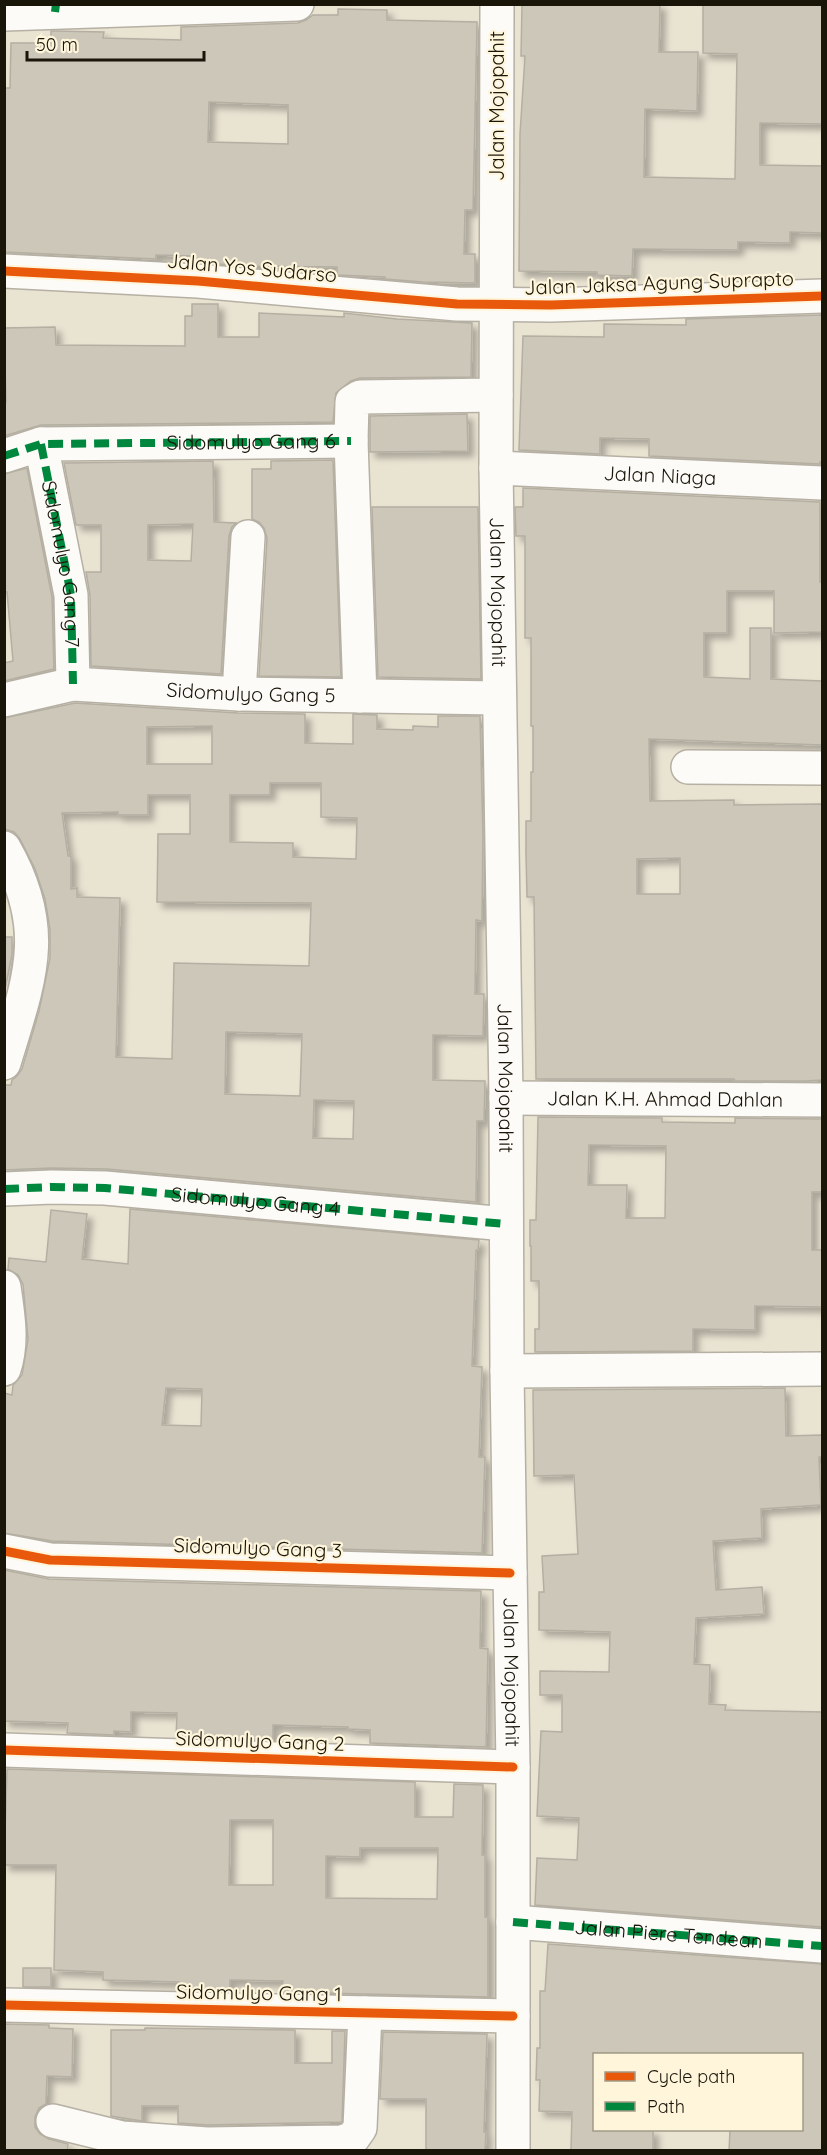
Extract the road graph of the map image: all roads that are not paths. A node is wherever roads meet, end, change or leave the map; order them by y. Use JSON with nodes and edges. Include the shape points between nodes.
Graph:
{"nodes":[{"id":1,"x":297,"y":4,"type":"edge"},
{"id":2,"x":497,"y":4,"type":"edge"},
{"id":3,"x":55,"y":8,"type":"edge"},
{"id":4,"x":4,"y":14,"type":"edge"},
{"id":5,"x":4,"y":271,"type":"edge"},
{"id":6,"x":822,"y":296,"type":"edge"},
{"id":7,"x":497,"y":305,"type":"junction"},
{"id":8,"x":496,"y":395,"type":"junction"},
{"id":9,"x":351,"y":441,"type":"junction"},
{"id":10,"x":41,"y":444,"type":"junction"},
{"id":11,"x":4,"y":456,"type":"edge"},
{"id":12,"x":496,"y":468,"type":"junction"},
{"id":13,"x":822,"y":483,"type":"edge"},
{"id":14,"x":248,"y":537,"type":"dead end"},
{"id":15,"x":73,"y":684,"type":"junction"},
{"id":16,"x":239,"y":694,"type":"junction"},
{"id":17,"x":360,"y":696,"type":"junction"},
{"id":18,"x":499,"y":698,"type":"junction"},
{"id":19,"x":4,"y":700,"type":"edge"},
{"id":20,"x":688,"y":767,"type":"dead end"},
{"id":21,"x":822,"y":768,"type":"edge"},
{"id":22,"x":4,"y":848,"type":"edge"},
{"id":23,"x":4,"y":1063,"type":"edge"},
{"id":24,"x":506,"y":1098,"type":"junction"},
{"id":25,"x":822,"y":1100,"type":"edge"},
{"id":26,"x":4,"y":1189,"type":"edge"},
{"id":27,"x":506,"y":1224,"type":"junction"},
{"id":28,"x":4,"y":1287,"type":"edge"},
{"id":29,"x":822,"y":1369,"type":"edge"},
{"id":30,"x":4,"y":1370,"type":"edge"},
{"id":31,"x":507,"y":1371,"type":"junction"},
{"id":32,"x":4,"y":1551,"type":"edge"},
{"id":33,"x":510,"y":1573,"type":"junction"},
{"id":34,"x":4,"y":1750,"type":"edge"},
{"id":35,"x":513,"y":1767,"type":"junction"},
{"id":36,"x":513,"y":1922,"type":"junction"},
{"id":37,"x":822,"y":1946,"type":"edge"},
{"id":38,"x":4,"y":2005,"type":"edge"},
{"id":39,"x":365,"y":2013,"type":"junction"},
{"id":40,"x":513,"y":2016,"type":"junction"},
{"id":41,"x":53,"y":2121,"type":"dead end"},
{"id":42,"x":513,"y":2151,"type":"edge"}],
"edges":[{"from":1,"to":3,"type":"street"},
{"from":2,"to":7,"type":"street","name":"Jalan Mojopahit"},
{"from":3,"to":4,"type":"street"},
{"from":5,"to":7,"type":"street","name":"Jalan Yos Sudarso","via":[[198,281]]},
{"from":6,"to":7,"type":"street","name":"Jalan Jaksa Agung Suprapto"},
{"from":7,"to":8,"type":"street","name":"Jalan Mojopahit"},
{"from":8,"to":9,"type":"street","name":"Sidomulyo Gang 6","via":[[360,397],[352,402]]},
{"from":8,"to":12,"type":"street","name":"Jalan Mojopahit"},
{"from":9,"to":10,"type":"street","name":"Sidomulyo Gang 6"},
{"from":9,"to":17,"type":"street"},
{"from":10,"to":11,"type":"street","name":"Sidomulyo Gang 6"},
{"from":10,"to":15,"type":"street","name":"Sidomulyo Gang 7","via":[[71,595]]},
{"from":12,"to":13,"type":"street","name":"Jalan Niaga"},
{"from":12,"to":18,"type":"street","name":"Jalan Mojopahit"},
{"from":14,"to":16,"type":"street"},
{"from":15,"to":16,"type":"street","name":"Sidomulyo Gang 5"},
{"from":15,"to":19,"type":"street","name":"Sidomulyo Gang 5"},
{"from":16,"to":17,"type":"street","name":"Sidomulyo Gang 5"},
{"from":17,"to":18,"type":"street","name":"Sidomulyo Gang 5"},
{"from":18,"to":24,"type":"street","name":"Jalan Mojopahit"},
{"from":20,"to":21,"type":"street"},
{"from":22,"to":23,"type":"street","via":[[24,890],[31,918],[32,951],[28,981]]},
{"from":24,"to":25,"type":"street","name":"Jalan K.H. Ahmad Dahlan"},
{"from":24,"to":27,"type":"street","name":"Jalan Mojopahit"},
{"from":26,"to":27,"type":"street","name":"Sidomulyo Gang 4","via":[[105,1188]]},
{"from":27,"to":31,"type":"street","name":"Jalan Mojopahit"},
{"from":28,"to":30,"type":"street","via":[[10,1326]]},
{"from":29,"to":31,"type":"street"},
{"from":31,"to":33,"type":"street","name":"Jalan Mojopahit"},
{"from":32,"to":33,"type":"street","name":"Sidomulyo Gang 3","via":[[50,1560]]},
{"from":33,"to":35,"type":"street","name":"Jalan Mojopahit"},
{"from":34,"to":35,"type":"street","name":"Sidomulyo Gang 2"},
{"from":35,"to":36,"type":"street","name":"Jalan Mojopahit"},
{"from":36,"to":37,"type":"street","name":"Jalan Piere Tendean"},
{"from":36,"to":40,"type":"street","name":"Jalan Mojopahit"},
{"from":38,"to":39,"type":"street","name":"Sidomulyo Gang 1"},
{"from":39,"to":40,"type":"street","name":"Sidomulyo Gang 1"},
{"from":39,"to":41,"type":"street","via":[[360,2128],[353,2138],[342,2142],[207,2144],[122,2138]]},
{"from":40,"to":42,"type":"street","name":"Jalan Mojopahit"}]}
